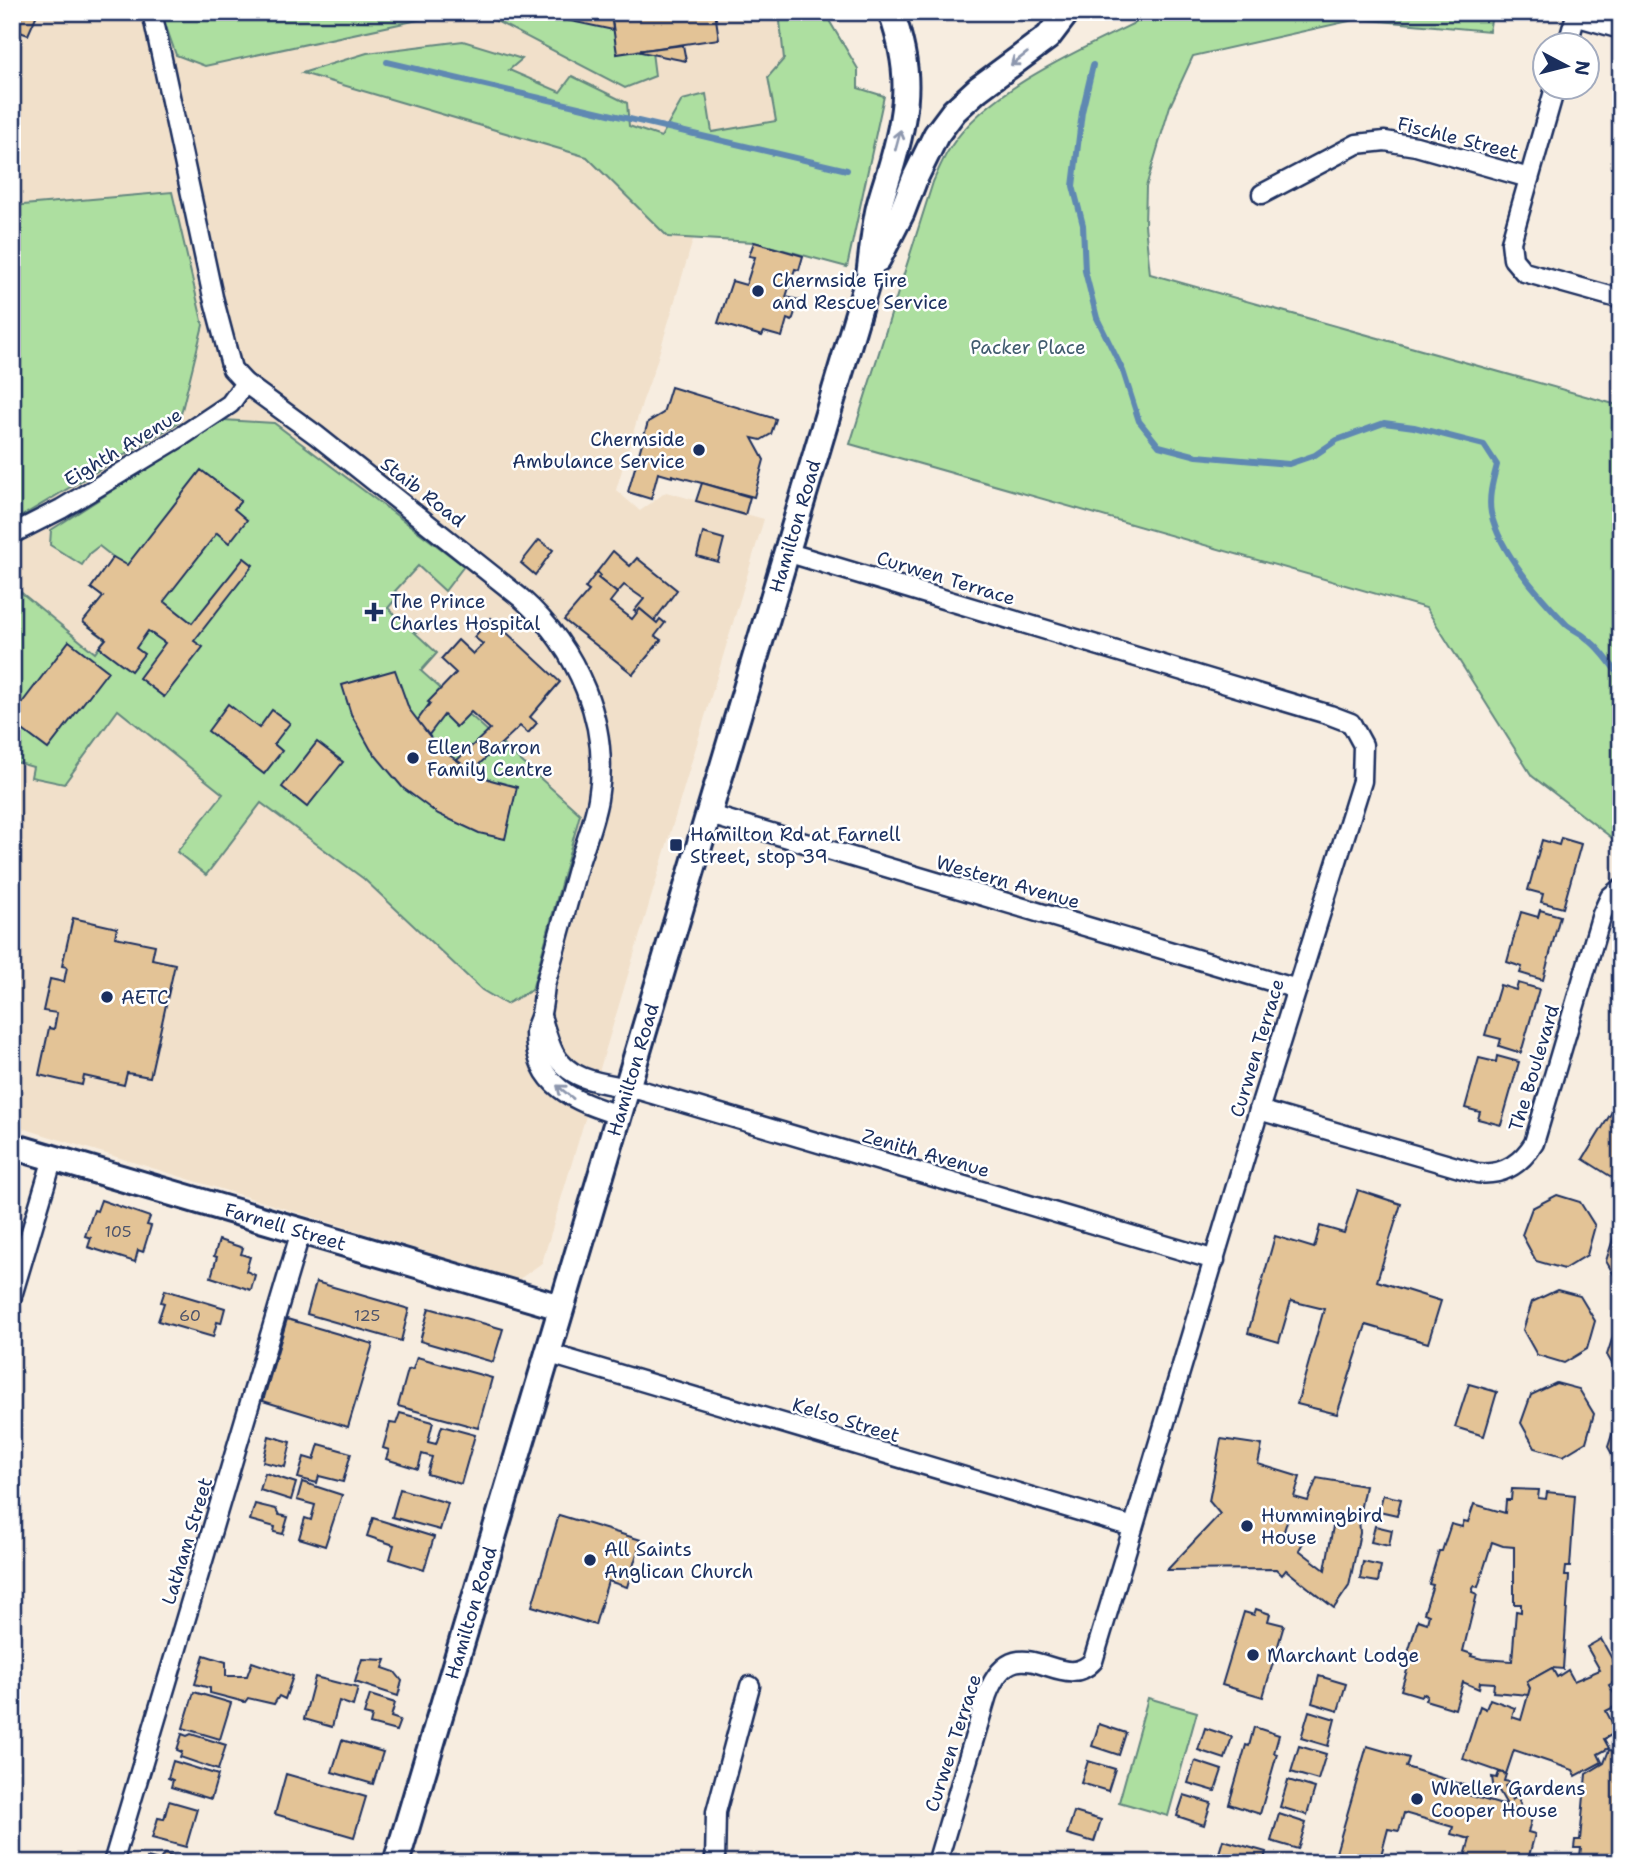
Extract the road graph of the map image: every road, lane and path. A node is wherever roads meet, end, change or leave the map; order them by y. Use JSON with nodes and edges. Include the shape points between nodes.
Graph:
{"nodes":[{"id":1,"x":152,"y":12,"type":"edge"},
{"id":2,"x":891,"y":12,"type":"edge"},
{"id":3,"x":1067,"y":12,"type":"edge"},
{"id":4,"x":1578,"y":12,"type":"edge"},
{"id":5,"x":1621,"y":24,"type":"edge"},
{"id":6,"x":1572,"y":32,"type":"edge"},
{"id":7,"x":1551,"y":102,"type":"edge"},
{"id":8,"x":1529,"y":178,"type":"junction"},
{"id":9,"x":1262,"y":194,"type":"dead end"},
{"id":10,"x":869,"y":276,"type":"junction"},
{"id":11,"x":1621,"y":299,"type":"edge"},
{"id":12,"x":245,"y":383,"type":"junction"},
{"id":13,"x":12,"y":534,"type":"edge"},
{"id":14,"x":786,"y":552,"type":"junction"},
{"id":15,"x":707,"y":814,"type":"junction"},
{"id":16,"x":1621,"y":888,"type":"edge"},
{"id":17,"x":1297,"y":989,"type":"junction"},
{"id":18,"x":541,"y":1016,"type":"junction"},
{"id":19,"x":626,"y":1086,"type":"junction"},
{"id":20,"x":1259,"y":1110,"type":"junction"},
{"id":21,"x":618,"y":1115,"type":"junction"},
{"id":22,"x":12,"y":1146,"type":"edge"},
{"id":23,"x":53,"y":1158,"type":"junction"},
{"id":24,"x":301,"y":1231,"type":"junction"},
{"id":25,"x":1215,"y":1260,"type":"junction"},
{"id":26,"x":12,"y":1296,"type":"edge"},
{"id":27,"x":560,"y":1307,"type":"junction"},
{"id":28,"x":547,"y":1353,"type":"junction"},
{"id":29,"x":1133,"y":1527,"type":"junction"},
{"id":30,"x":750,"y":1686,"type":"dead end"},
{"id":31,"x":113,"y":1863,"type":"edge"},
{"id":32,"x":396,"y":1863,"type":"edge"},
{"id":33,"x":715,"y":1863,"type":"edge"},
{"id":34,"x":937,"y":1863,"type":"edge"}],
"edges":[{"from":1,"to":12,"type":"street","name":"Staib Road","via":[[216,311],[232,369]]},
{"from":10,"to":2,"type":"main road","name":"Hamilton Road","one_way":true,"via":[[879,206],[906,100],[904,52]]},
{"from":3,"to":10,"type":"main road","name":"Hamilton Road","one_way":true,"via":[[1048,37],[954,111],[936,135]]},
{"from":4,"to":5,"type":"main road"},
{"from":4,"to":6,"type":"street"},
{"from":7,"to":8,"type":"street"},
{"from":8,"to":9,"type":"street","name":"Fischle Street","via":[[1385,141],[1357,144]]},
{"from":8,"to":11,"type":"street","via":[[1511,242],[1513,259],[1524,272]]},
{"from":10,"to":14,"type":"main road","name":"Hamilton Road"},
{"from":12,"to":13,"type":"street","name":"Eighth Avenue","via":[[230,404],[182,436]]},
{"from":12,"to":18,"type":"street","name":"Staib Road","via":[[521,597],[545,620],[579,672],[594,713],[599,786],[545,985]]},
{"from":14,"to":15,"type":"main road","name":"Hamilton Road"},
{"from":14,"to":17,"type":"street","name":"Curwen Terrace","via":[[1351,723],[1363,745],[1362,781]]},
{"from":15,"to":17,"type":"street","name":"Western Avenue"},
{"from":15,"to":19,"type":"main road","name":"Hamilton Road"},
{"from":16,"to":20,"type":"street","name":"The Boulevard","via":[[1602,913],[1534,1143],[1517,1164],[1478,1173]]},
{"from":17,"to":20,"type":"street","name":"Curwen Terrace"},
{"from":18,"to":19,"type":"street","name":"Staib Road","via":[[555,1055],[564,1066],[585,1078]]},
{"from":21,"to":18,"type":"street","name":"Staib Road","one_way":true,"via":[[572,1099],[548,1076],[536,1044]]},
{"from":19,"to":21,"type":"main road","name":"Hamilton Road"},
{"from":19,"to":25,"type":"street","name":"Zenith Avenue"},
{"from":20,"to":25,"type":"street","name":"Curwen Terrace"},
{"from":21,"to":27,"type":"main road","name":"Hamilton Road"},
{"from":22,"to":23,"type":"main road","name":"Farnell Street"},
{"from":23,"to":24,"type":"main road","name":"Farnell Street"},
{"from":23,"to":26,"type":"street"},
{"from":24,"to":27,"type":"main road","name":"Farnell Street"},
{"from":24,"to":31,"type":"street","name":"Latham Street"},
{"from":25,"to":29,"type":"street","name":"Curwen Terrace"},
{"from":27,"to":28,"type":"main road","name":"Hamilton Road"},
{"from":28,"to":29,"type":"street","name":"Kelso Street"},
{"from":28,"to":32,"type":"main road","name":"Hamilton Road"},
{"from":29,"to":34,"type":"street","name":"Curwen Terrace","via":[[1097,1652],[1087,1668],[1074,1672],[1024,1661],[997,1673]]},
{"from":30,"to":33,"type":"street","via":[[718,1802]]}]}
